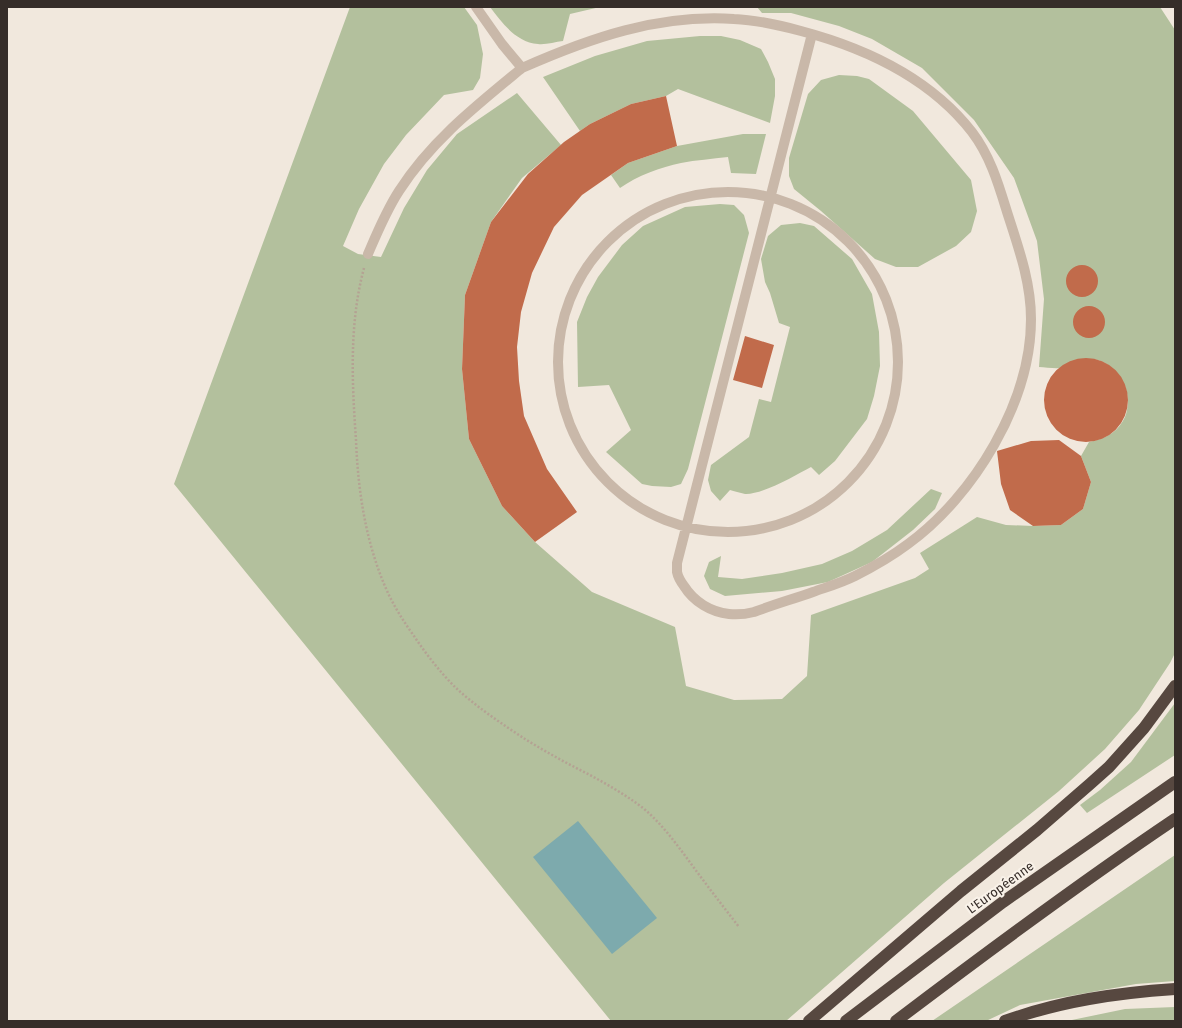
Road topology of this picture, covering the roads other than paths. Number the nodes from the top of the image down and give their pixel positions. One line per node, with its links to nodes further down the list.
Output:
1 (476, 7): 3 (lane)
2 (812, 34): 3 (lane); 4 (lane); 6 (lane)
3 (522, 68): 5 (lane)
4 (770, 197): 6 (lane); 6 (lane); 6 (lane)
5 (368, 254)
6 (686, 527)
7 (1175, 686): 11 (highway)
8 (1175, 782): 12 (highway, L'Européenne)
9 (1175, 818): 13 (highway)
10 (1175, 989): 14 (highway)
11 (809, 1021)
12 (846, 1021)
13 (896, 1021)
14 (1005, 1021)

